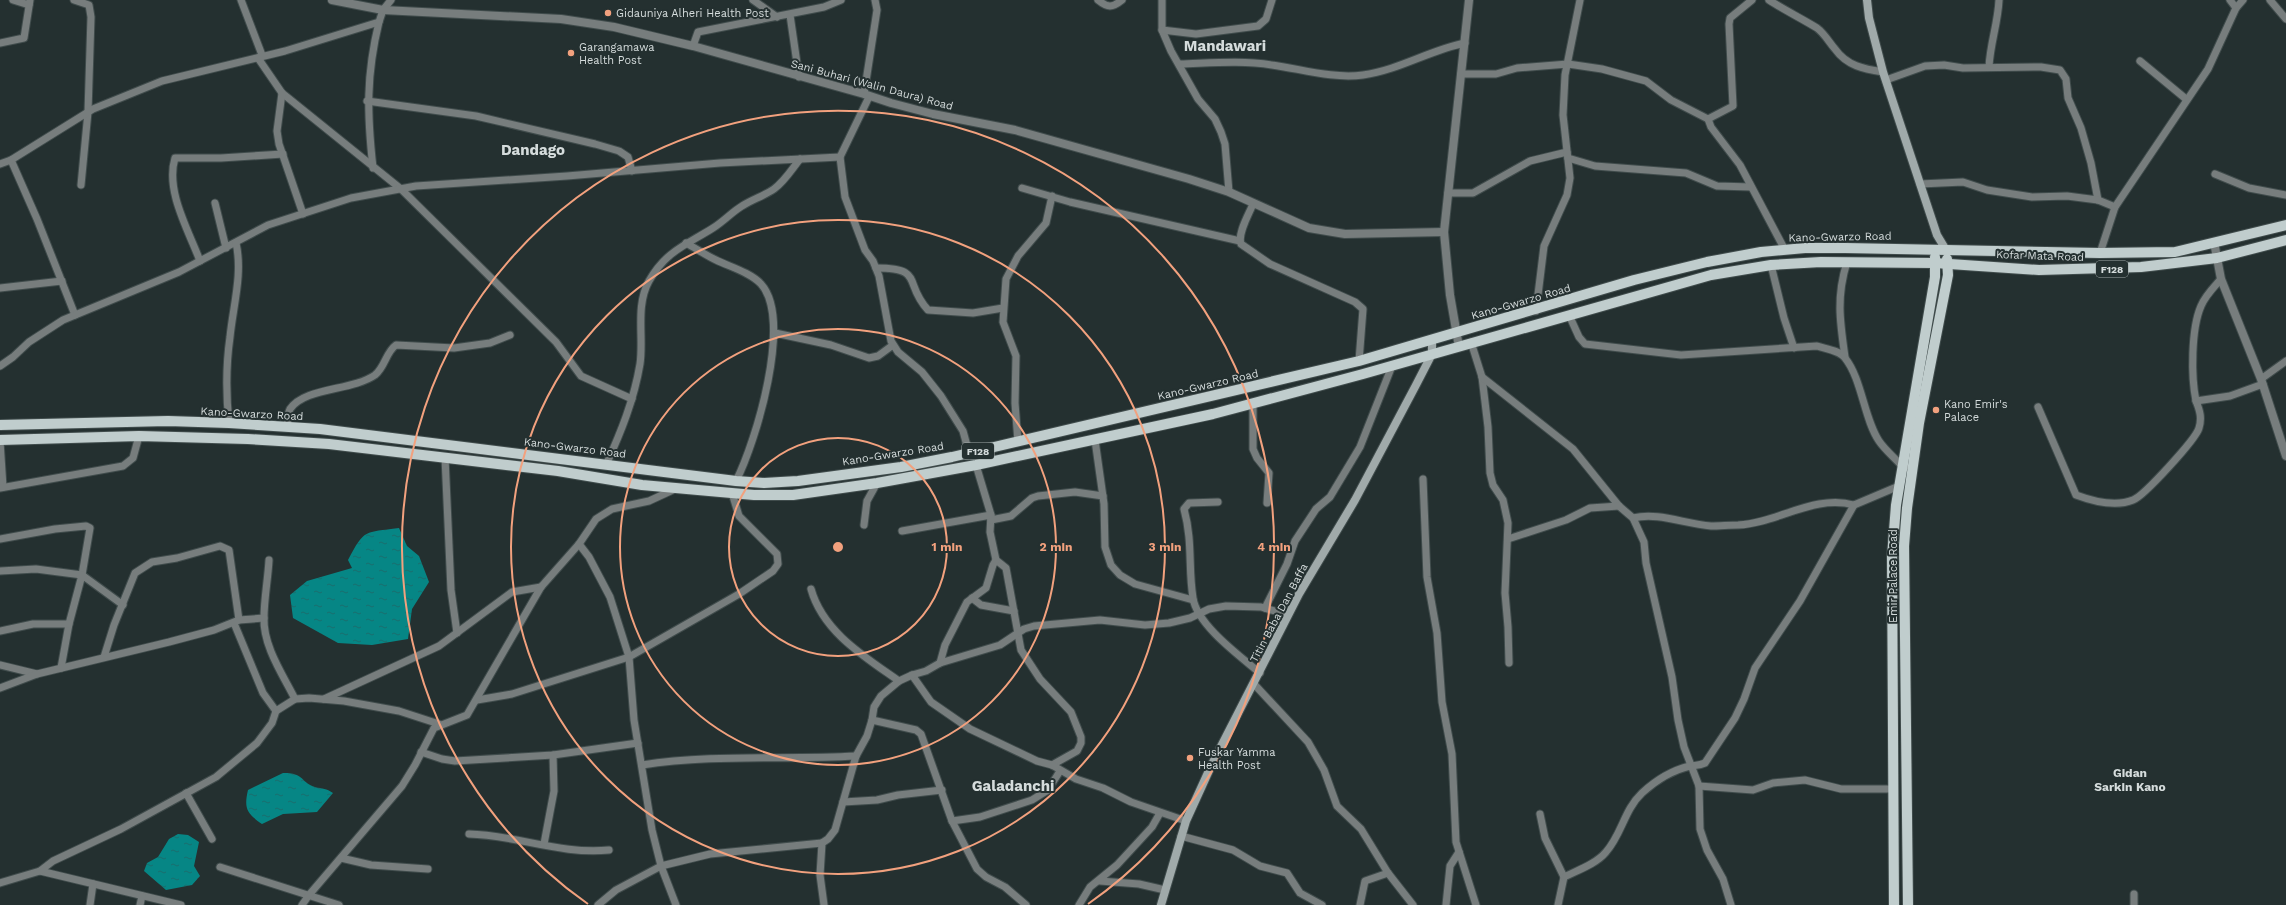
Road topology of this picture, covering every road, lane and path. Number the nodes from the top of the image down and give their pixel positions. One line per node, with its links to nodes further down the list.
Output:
1 (13, 0): 22 (street)
2 (74, 0): 46 (street)
3 (241, 0): 33 (street)
4 (332, 0): 24 (street, Sani Buhari (Walin Daura) Road)
5 (392, 0): 24 (street)
6 (754, 0): 26 (street)
7 (841, 0): 25 (street)
8 (875, 0): 43 (street)
9 (1098, 0): 10 (street)
10 (1122, 0)
11 (1162, 0): 29 (street)
12 (1272, 0): 29 (street)
13 (1469, 0): 31 (street)
14 (1580, 0): 36 (street)
15 (1752, 0): 47 (street)
16 (1769, 0): 38 (street)
17 (1867, 0): 38 (main road)
18 (1999, 0): 37 (street)
19 (2230, 0): 23 (street)
20 (2243, 0): 23 (street)
21 (2270, 0): 27 (street)
22 (30, 2): 30 (street)
23 (2236, 8): 44 (street)
24 (383, 10): 28 (street); 32 (street, Sani Buhari (Walin Daura) Road)
25 (790, 15): 26 (street); 40 (street)
26 (777, 17): 32 (street)
27 (2286, 19)
28 (379, 22): 33 (street); 45 (street)
29 (1162, 30): 35 (street)
30 (0, 42)
31 (1464, 42): 35 (street); 39 (street)
32 (694, 46): 40 (street, Sani Buhari (Walin Daura) Road)
33 (260, 57): 42 (street); 46 (street)
34 (2140, 61): 44 (street)
35 (1180, 64): 62 (street)
36 (1568, 64): 39 (street); 47 (street); 49 (street)
37 (1989, 67): 41 (street); 66 (street)
38 (1883, 72): 41 (main road)
39 (1461, 74): 63 (street)
40 (799, 76): 43 (street, Sani Buhari (Walin Daura) Road)
41 (1886, 80): 57 (main road)
42 (282, 93): 48 (street); 54 (street)
43 (866, 95): 50 (street); 62 (street, Sani Buhari (Walin Daura) Road)
44 (2186, 99): 69 (street)
45 (368, 101): 54 (street); 55 (street)
46 (88, 112): 52 (street); 58 (street)
47 (1708, 119): 59 (street)
48 (283, 154): 70 (street); 83 (street)
49 (1568, 155): 59 (street); 63 (street); 93 (street)
50 (840, 157): 51 (street); 88 (street)
51 (800, 159): 55 (street); 77 (street)
52 (11, 160): 53 (street); 90 (street)
53 (0, 164)
54 (373, 168): 61 (street)
55 (632, 171): 61 (street)
56 (2215, 174): 64 (street)
57 (1920, 184): 66 (street); 80 (main road)
58 (81, 185)
59 (1751, 187): 79 (street)
60 (1022, 188): 65 (street)
61 (401, 189): 70 (street); 112 (street)
62 (1229, 192): 68 (street, Sani Buhari (Walin Daura) Road)
63 (1448, 193): 72 (street)
64 (2286, 195)
65 (1052, 196): 73 (street); 92 (street)
66 (2098, 200): 69 (street)
67 (214, 203): 78 (street)
68 (1253, 204): 72 (street, Sani Buhari (Walin Daura) Road); 73 (street)
69 (2115, 207): 81 (street)
70 (303, 214): 76 (street)
71 (2286, 224): 75 (main road, Kofar Mata Road / F128)
72 (1444, 232): 97 (street)
73 (1240, 240): 106 (street)
74 (2286, 240): 82 (main road, Kofar Mata Road / F128)
75 (2214, 242): 81 (main road, Kofar Mata Road / F128); 82 (street)
76 (236, 243): 78 (street); 118 (street)
77 (686, 243): 96 (street); 112 (street)
78 (226, 248): 83 (street)
79 (1785, 250): 80 (main road, Kano-Gwarzo Road / F128); 93 (main road, Kano-Gwarzo Road / F128)
80 (1941, 251): 81 (main road, Kofar Mata Road / F128); 85 (main road, Emir Palace Road); 86 (main road, Emir Palace Road)
81 (2100, 253)
82 (2217, 258): 86 (main road, Kofar Mata Road / F128); 89 (street)
83 (200, 261): 94 (street)
84 (1847, 262): 85 (main road, F128); 87 (main road, F128); 105 (street)
85 (1935, 263): 86 (main road, Kofar Mata Road / F128); 131 (main road, Emir Palace Road)
86 (1948, 264): 131 (main road, Emir Palace Road)
87 (1771, 265): 95 (main road, F128); 103 (street)
88 (876, 268): 92 (street); 101 (street)
89 (2221, 279): 111 (street); 113 (street)
90 (62, 281): 91 (street); 94 (street)
91 (0, 288)
92 (1003, 308): 125 (street)
93 (1536, 311): 97 (main road, Kano-Gwarzo Road / F128)
94 (75, 315): 108 (street)
95 (1569, 316): 100 (main road, F128); 103 (street)
96 (775, 333): 101 (street); 134 (street)
97 (1456, 333): 99 (main road, Kano-Gwarzo Road / F128); 102 (street)
98 (510, 335): 120 (street)
99 (1432, 340): 104 (main road, Titin Baba Dan Baffa); 106 (main road, Kano-Gwarzo Road / F128)
100 (1471, 342): 102 (main road, F128); 110 (street)
101 (893, 345): 126 (street)
102 (1459, 347): 104 (main road, F128)
103 (1794, 348): 105 (street)
104 (1432, 354): 109 (main road, F128); 165 (main road, Titin Baba Dan Baffa)
105 (1845, 357): 131 (street)
106 (1359, 361): 115 (main road, Kano-Gwarzo Road / F128)
107 (2286, 361): 111 (street)
108 (0, 366)
109 (1392, 366): 114 (main road, F128); 162 (street)
110 (1482, 377): 145 (street); 151 (street)
111 (2262, 381): 113 (street); 121 (street)
112 (632, 399): 129 (street)
113 (2196, 401): 116 (street)
114 (1253, 404): 117 (main road, F128); 143 (street)
115 (1176, 405): 117 (main road); 125 (main road, Kano-Gwarzo Road / F128)
116 (2038, 407)
117 (1181, 421): 123 (main road, F128)
118 (229, 423): 119 (main road, Kano-Gwarzo Road / F128); 120 (main road, Kano-Gwarzo Road / F128)
119 (0, 425)
120 (288, 427): 129 (main road, Kano-Gwarzo Road / F128)
121 (2282, 432): 127 (street)
122 (139, 436): 124 (main road, F128); 128 (main road, F128); 139 (street)
123 (1095, 440): 130 (main road, F128); 141 (street)
124 (0, 441): 139 (street)
125 (1018, 442): 126 (main road, Kano-Gwarzo Road / F128)
126 (969, 453): 134 (main road, Kano-Gwarzo Road / F128)
127 (2286, 456)
128 (445, 457): 136 (main road, F128); 170 (street)
129 (606, 465): 132 (main road, Kano-Gwarzo Road / F128)
130 (976, 465): 135 (main road, F128); 146 (street)
131 (1907, 468): 137 (main road, Emir Palace Road); 247 (main road, Emir Palace Road)
132 (656, 471): 134 (main road, Kano-Gwarzo Road / F128); 136 (main road)
133 (1423, 479): 213 (street)
134 (736, 481)
135 (877, 484): 140 (main road, F128); 148 (street)
136 (655, 485): 138 (main road, F128)
137 (1899, 486): 144 (street); 199 (main road, Emir Palace Road)
138 (678, 487): 140 (main road, F128); 152 (street)
139 (2, 488)
140 (732, 493): 173 (street)
141 (1103, 496): 146 (street); 160 (street)
142 (1218, 502): 160 (street)
143 (1267, 503)
144 (1854, 505): 147 (street); 196 (street)
145 (1619, 506): 147 (street); 151 (street)
146 (991, 517): 149 (street); 154 (street)
147 (1632, 518): 196 (street)
148 (864, 525)
149 (902, 531)
150 (0, 539): 156 (street)
151 (1508, 539): 175 (street)
152 (579, 544): 157 (street); 173 (street)
153 (269, 560): 166 (street)
154 (996, 560): 159 (street); 163 (street)
155 (0, 571): 156 (street)
156 (82, 575): 161 (street); 168 (street)
157 (541, 587): 170 (street); 186 (street)
158 (811, 589): 181 (street)
159 (972, 598): 163 (street); 174 (street)
160 (1193, 600): 164 (street)
161 (123, 605): 167 (street); 172 (street)
162 (1265, 608): 164 (street); 165 (street)
163 (1014, 611): 171 (street)
164 (1200, 613): 171 (street); 178 (street)
165 (1288, 615): 178 (main road, Titin Baba Dan Baffa)
166 (264, 618): 167 (street); 184 (street)
167 (236, 622): 172 (street); 187 (street)
168 (69, 624): 169 (street); 177 (street)
169 (0, 631)
170 (457, 633): 185 (street)
171 (1017, 634): 174 (street); 195 (street)
172 (104, 657): 177 (street)
173 (629, 657): 186 (street); 190 (street)
174 (940, 663): 180 (street)
175 (1509, 663)
176 (0, 665): 179 (street)
177 (61, 668): 179 (street)
178 (1260, 673): 182 (main road, Titin Baba Dan Baffa)
179 (37, 674): 183 (street)
180 (912, 675): 181 (street); 195 (street)
181 (899, 681): 188 (street)
182 (1254, 684): 206 (main road, Titin Baba Dan Baffa); 219 (street)
183 (0, 688)
184 (295, 699): 185 (street); 187 (street)
185 (324, 699): 189 (street)
186 (477, 700): 189 (street)
187 (276, 712): 201 (street)
188 (872, 720): 193 (street); 200 (street)
189 (438, 724): 191 (street)
190 (638, 743): 192 (street); 194 (street)
191 (421, 752): 192 (street); 214 (street)
192 (553, 755): 211 (street)
193 (856, 756): 194 (street); 202 (street)
194 (642, 764): 215 (street)
195 (1052, 766): 197 (street)
196 (1691, 766): 198 (street); 220 (street)
197 (1060, 770): 203 (street); 205 (street)
198 (1699, 786): 199 (street); 245 (street)
199 (1894, 789): 246 (main road, Emir Palace Road)
200 (942, 790): 202 (street); 205 (street)
201 (186, 793): 209 (street); 218 (street)
202 (843, 802): 210 (street)
203 (1160, 812): 206 (street); 221 (street)
204 (1540, 814): 220 (street)
205 (952, 821): 236 (street)
206 (1186, 821): 208 (main road, Titin Baba Dan Baffa)
207 (469, 834): 211 (street)
208 (1181, 836): 224 (main road, Titin Baba Dan Baffa); 239 (street)
209 (212, 839)
210 (822, 843): 215 (street); 235 (street)
211 (544, 844): 212 (street)
212 (609, 850)
213 (1459, 852): 242 (street); 243 (street)
214 (341, 858): 217 (street); 226 (street)
215 (661, 866): 233 (street); 234 (street)
216 (220, 867): 226 (street)
217 (428, 869)
218 (40, 871): 222 (street); 223 (street)
219 (1388, 873): 240 (street); 241 (street)
220 (1564, 877): 244 (street)
221 (1100, 881): 224 (street); 237 (street)
222 (0, 883)
223 (93, 884): 227 (street); 228 (street)
224 (1165, 890): 238 (main road, Titin Baba Dan Baffa)
225 (2134, 894): 248 (street)
226 (309, 895): 231 (street); 232 (street)
227 (142, 896): 229 (street); 230 (street)
228 (90, 905)
229 (140, 905)
230 (181, 905)
231 (302, 905)
232 (339, 905)
233 (598, 905)
234 (676, 905)
235 (824, 905)
236 (1026, 905)
237 (1079, 905)
238 (1161, 905)
239 (1322, 905)
240 (1360, 905)
241 (1413, 905)
242 (1446, 905)
243 (1476, 905)
244 (1558, 905)
245 (1731, 905)
246 (1894, 905)
247 (1908, 905)
248 (2134, 905)

